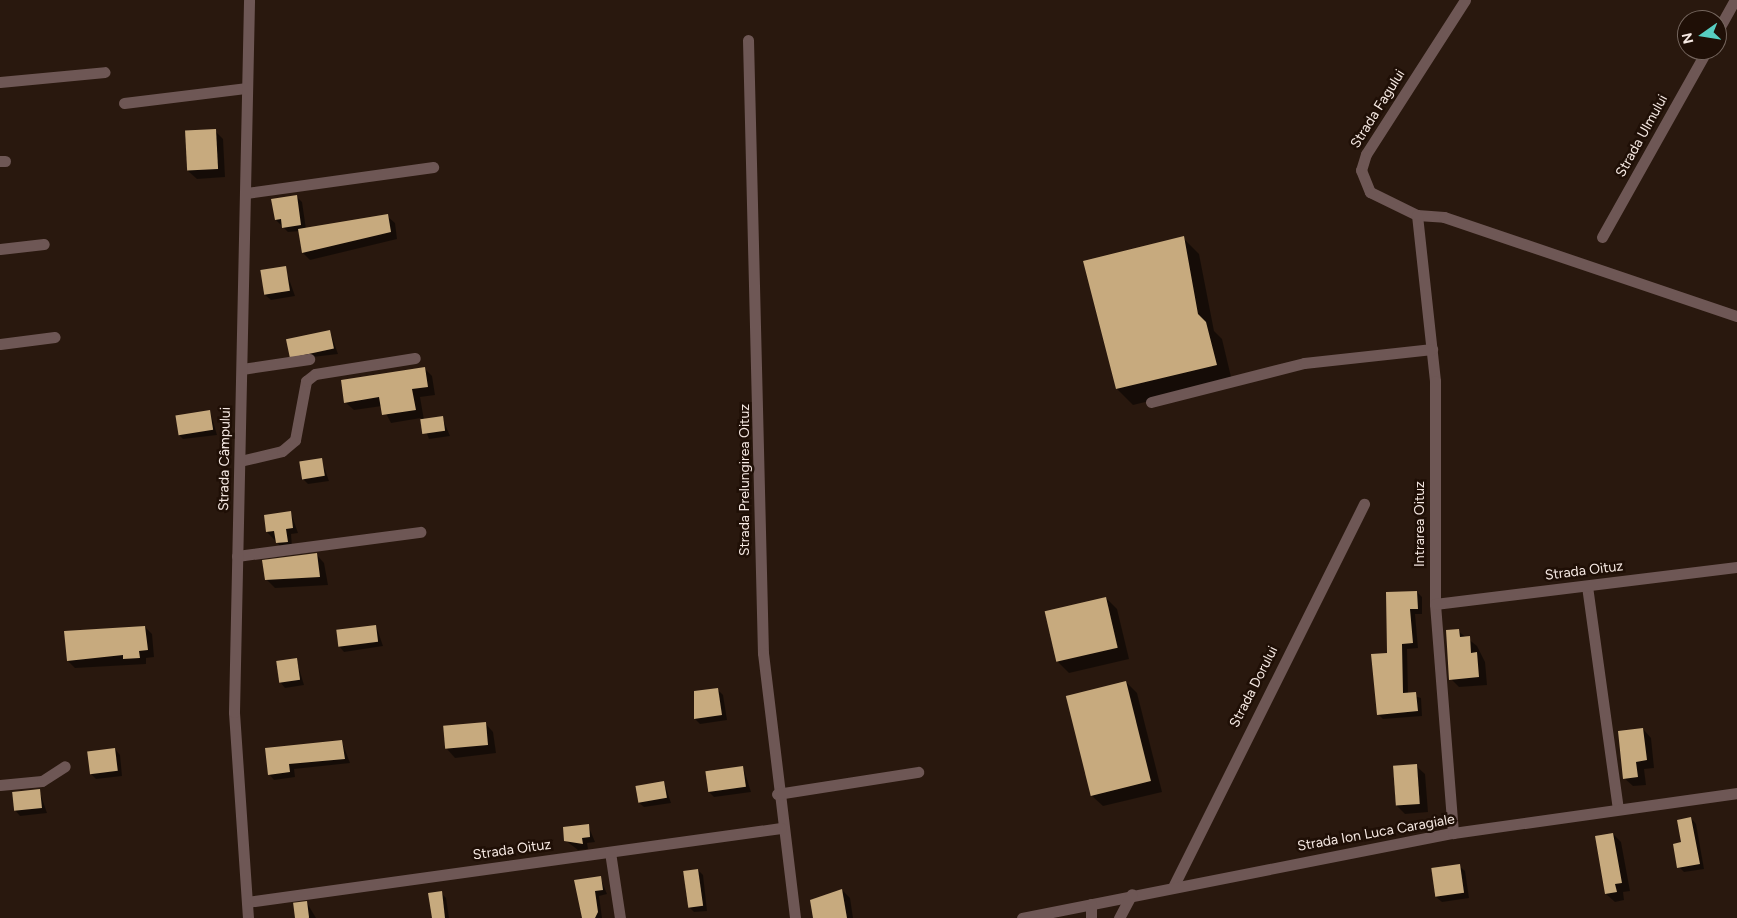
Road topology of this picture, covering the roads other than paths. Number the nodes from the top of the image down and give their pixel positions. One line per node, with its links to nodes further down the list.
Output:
1 (249, 0): 9 (street, Strada Câmpului)
2 (1465, 0): 13 (street, Strada Fagului)
3 (1735, 0): 4 (street)
4 (1727, 14)
5 (748, 40): 36 (street, Strada Prelungirea Oituz)
6 (1701, 60): 14 (street, Strada Ulmului)
7 (105, 72): 8 (street)
8 (0, 82)
9 (247, 88): 10 (street); 12 (street, Strada Câmpului)
10 (124, 103)
11 (433, 167): 12 (street)
12 (246, 193): 23 (street, Strada Câmpului)
13 (1417, 215): 17 (street); 20 (street, Intrarea Oituz)
14 (1602, 237)
15 (44, 244): 16 (street)
16 (0, 249)
17 (1737, 316)
18 (55, 337): 19 (street)
19 (0, 344)
20 (1432, 349): 24 (street); 31 (street, Intrarea Oituz)
21 (415, 358): 25 (street)
22 (309, 359): 23 (street)
23 (242, 369): 25 (street, Strada Câmpului)
24 (1151, 402)
25 (240, 461): 28 (street, Strada Câmpului)
26 (1364, 504): 41 (street, Strada Dorului)
27 (420, 532): 28 (street)
28 (237, 556): 43 (street, Strada Câmpului)
29 (1737, 567): 30 (street, Strada Oituz)
30 (1587, 586): 31 (street, Strada Oituz); 37 (street)
31 (1435, 604): 39 (street, Intrarea Oituz)
32 (65, 766): 34 (street)
33 (918, 772): 36 (street)
34 (0, 785)
35 (1737, 792): 37 (street, Strada Ion Luca Caragiale)
36 (777, 794): 38 (street, Strada Prelungirea Oituz)
37 (1618, 809): 39 (street, Strada Ion Luca Caragiale)
38 (781, 828): 40 (street, Strada Oituz); 47 (street, Strada Prelungirea Oituz)
39 (1453, 833): 41 (street, Strada Ion Luca Caragiale)
40 (610, 852): 43 (street, Strada Oituz); 46 (street)
41 (1174, 885): 42 (street, Strada Ion Luca Caragiale)
42 (1132, 894): 44 (street, Strada Ion Luca Caragiale); 50 (street)
43 (247, 902): 45 (street, Strada Câmpului)
44 (1091, 904): 48 (street, Strada Ion Luca Caragiale); 49 (street)
45 (248, 918)
46 (620, 918)
47 (795, 918)
48 (1022, 918)
49 (1091, 918)
50 (1120, 918)

